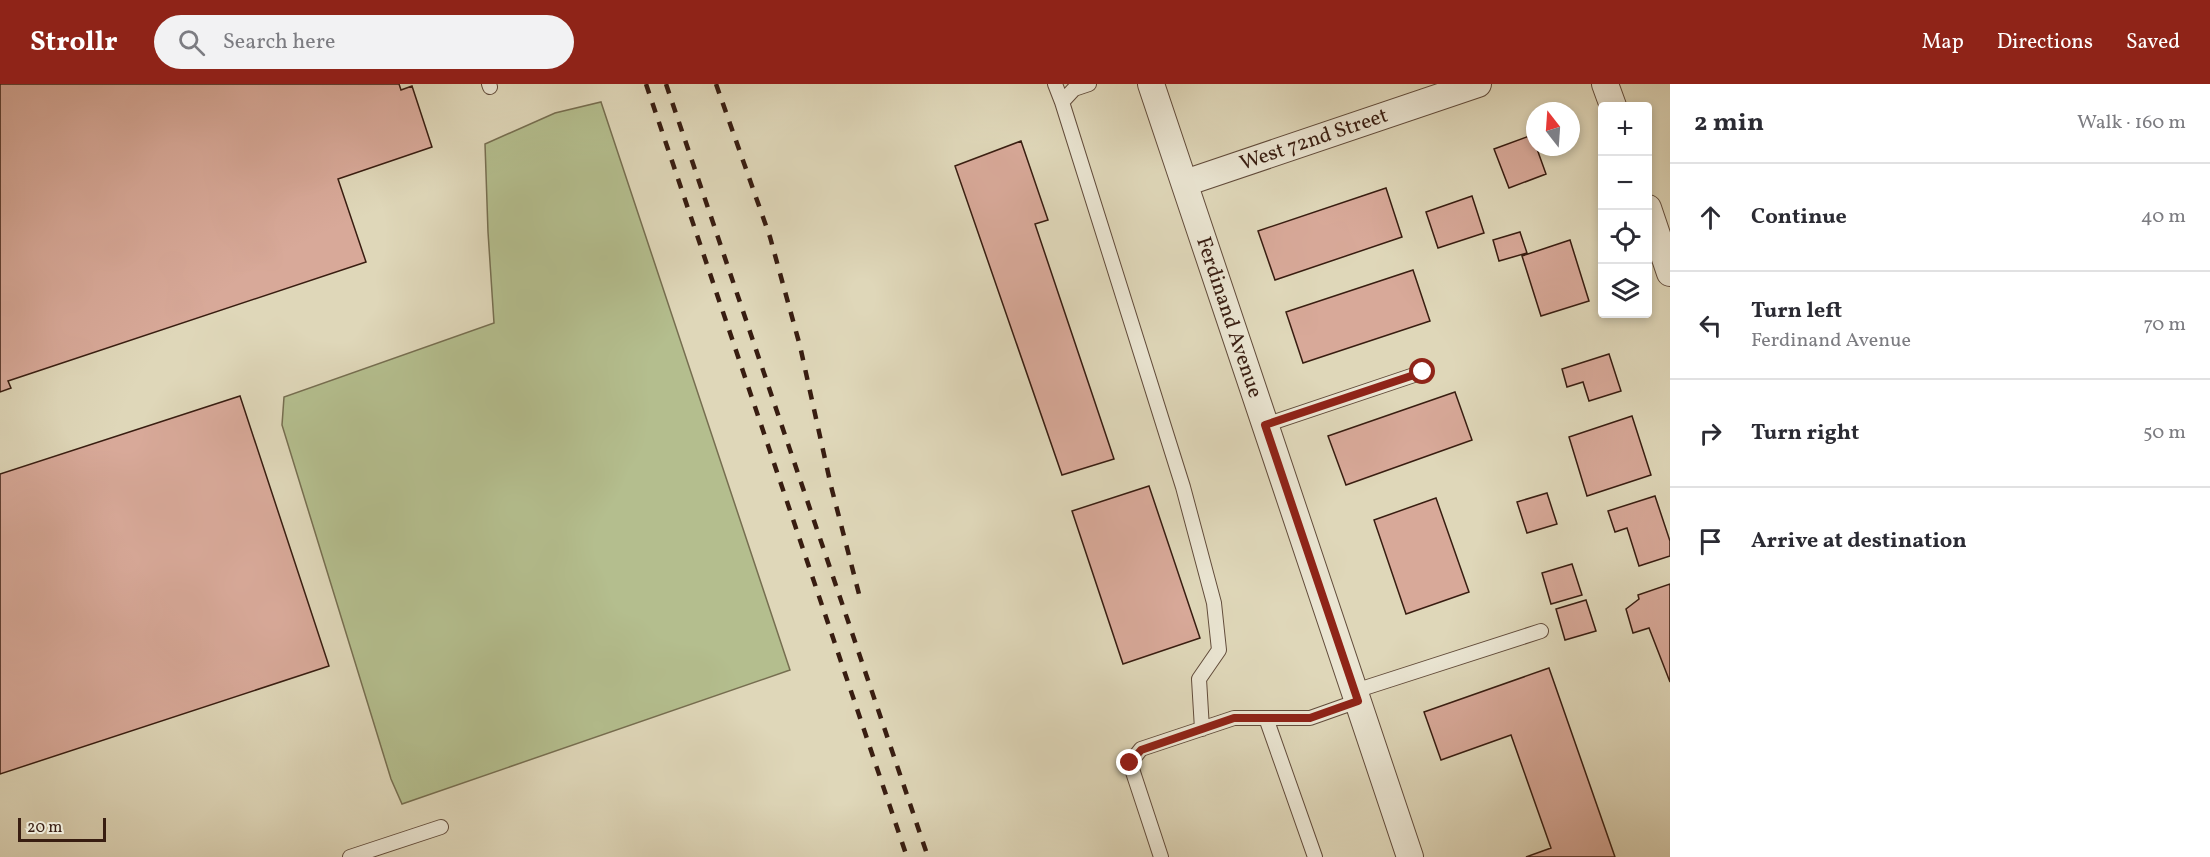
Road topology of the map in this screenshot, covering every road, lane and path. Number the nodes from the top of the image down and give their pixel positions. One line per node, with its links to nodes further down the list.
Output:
1 (1055, 84): 6 (lane)
2 (1089, 84): 6 (lane)
3 (1151, 84): 8 (street, Ferdinand Avenue)
4 (1478, 84): 8 (street, West 72nd Street)
5 (1605, 84): 7 (street)
6 (1062, 102): 16 (lane)
7 (1612, 102)
8 (1185, 183): 12 (street, Ferdinand Avenue)
9 (1648, 210): 10 (street)
10 (1670, 273)
11 (1423, 372): 12 (lane)
12 (1265, 425): 14 (street, Ferdinand Avenue)
13 (1541, 631): 14 (lane)
14 (1357, 696): 15 (lane); 21 (street, Ferdinand Avenue)
15 (1266, 718): 16 (lane); 20 (lane)
16 (1202, 729): 19 (lane)
17 (441, 827): 18 (lane)
18 (351, 857)
19 (1161, 857)
20 (1315, 857)
21 (1410, 857)

